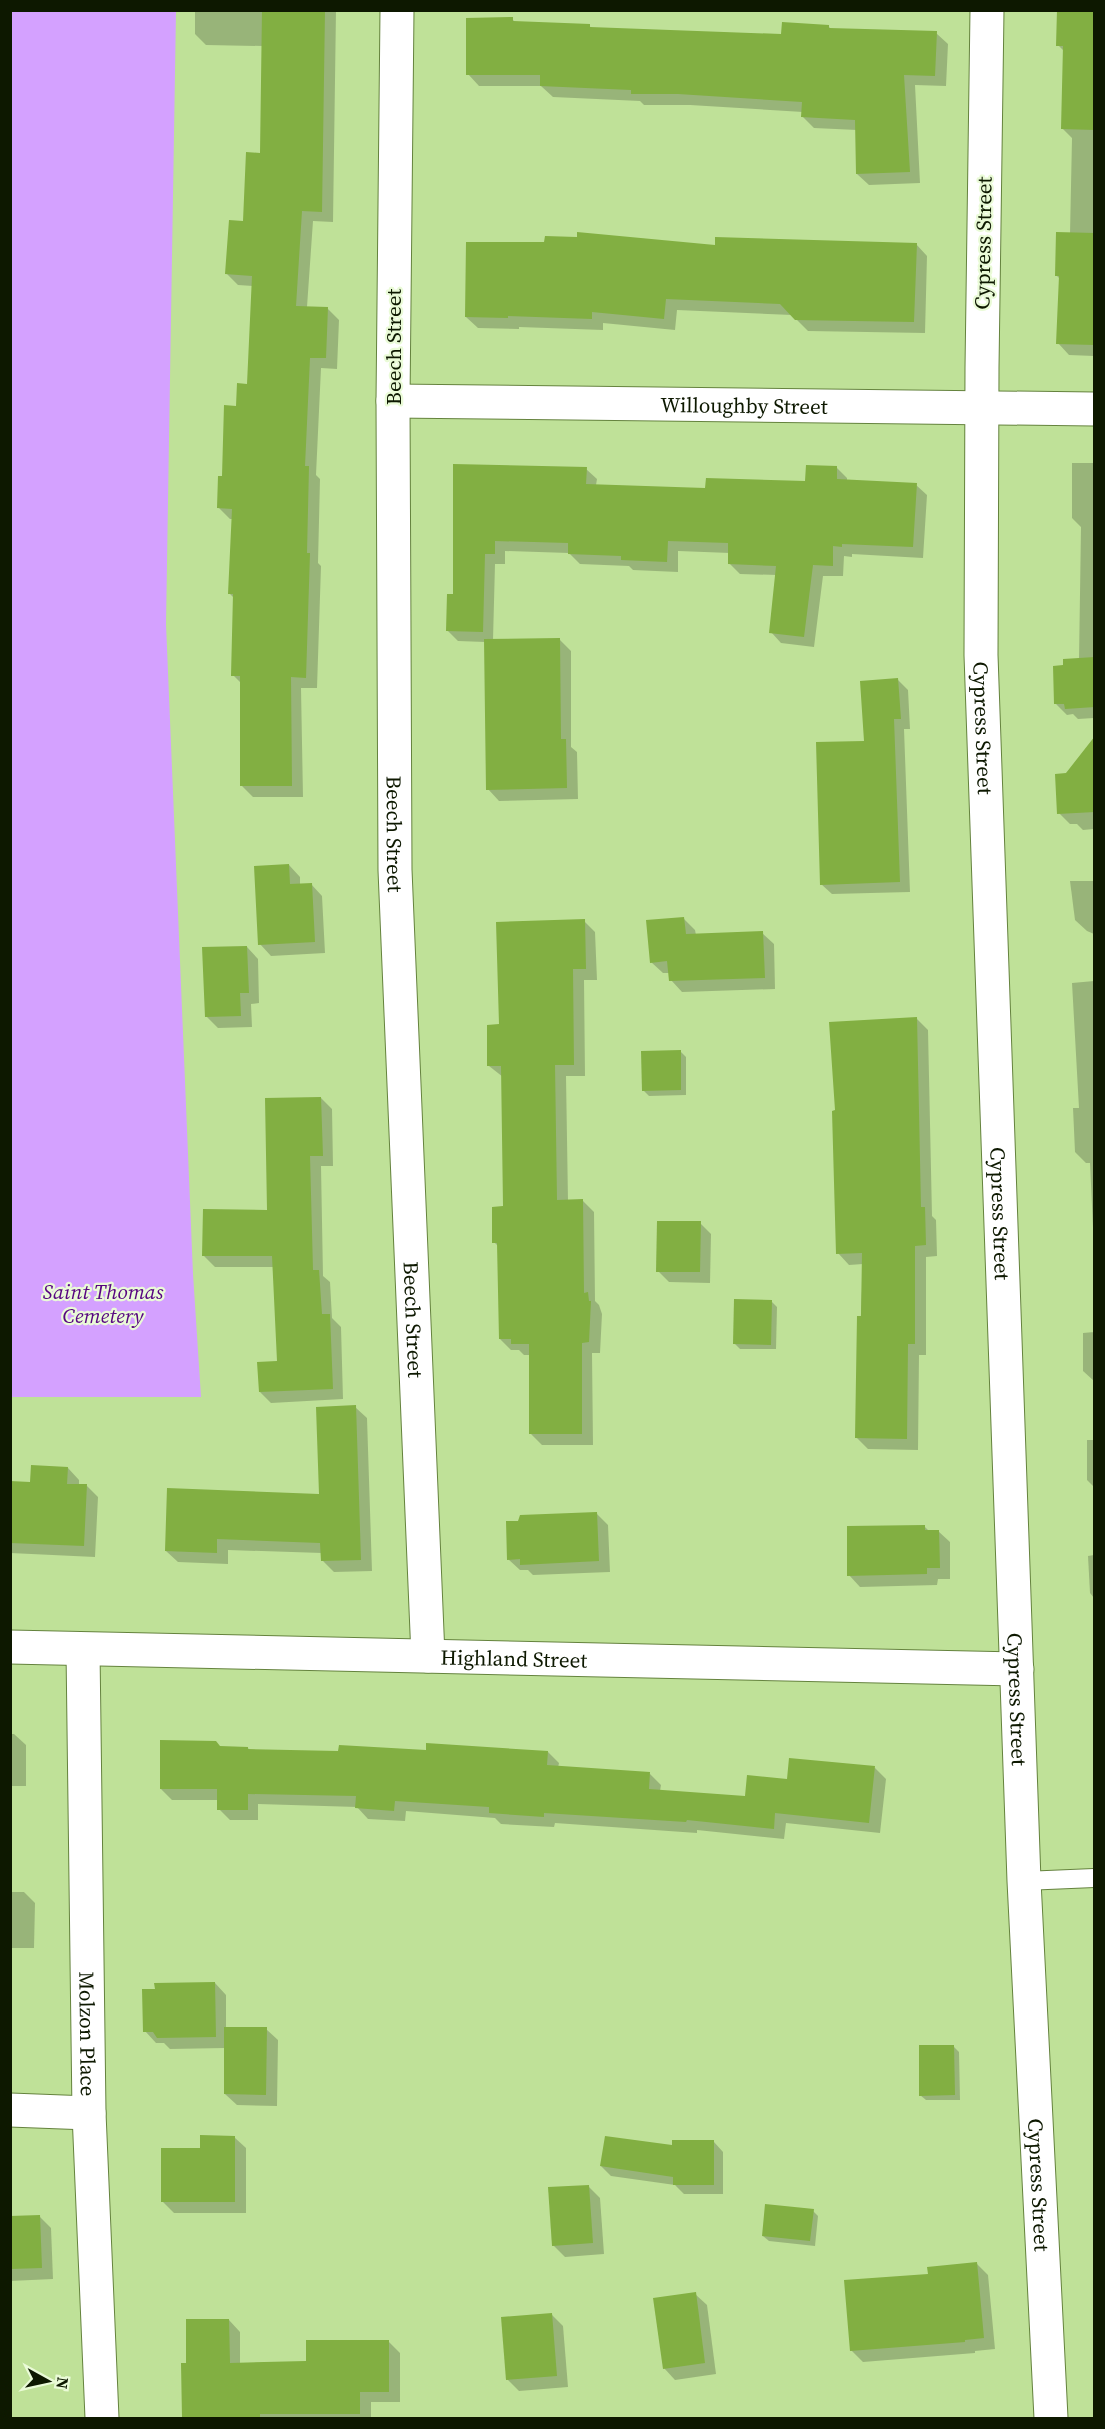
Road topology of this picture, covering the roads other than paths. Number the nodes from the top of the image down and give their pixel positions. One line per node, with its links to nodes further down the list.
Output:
1 (397, 10): 3 (street, Beech Street)
2 (987, 10): 4 (street, Cypress Street)
3 (393, 401): 4 (street, Willoughby Street); 8 (street, Beech Street)
4 (982, 408): 5 (street, Willoughby Street); 9 (street, Cypress Street)
5 (1095, 409)
6 (10, 1647): 7 (street, Highland Street)
7 (83, 1650): 8 (street, Highland Street); 13 (street, Molzon Place)
8 (428, 1656): 9 (street, Highland Street)
9 (1017, 1670): 11 (street, Cypress Street)
10 (1095, 1878): 11 (lane)
11 (1024, 1881): 15 (street, Cypress Street)
12 (10, 2110): 13 (street)
13 (88, 2113): 14 (street, Molzon Place)
14 (102, 2418)
15 (1051, 2418)

